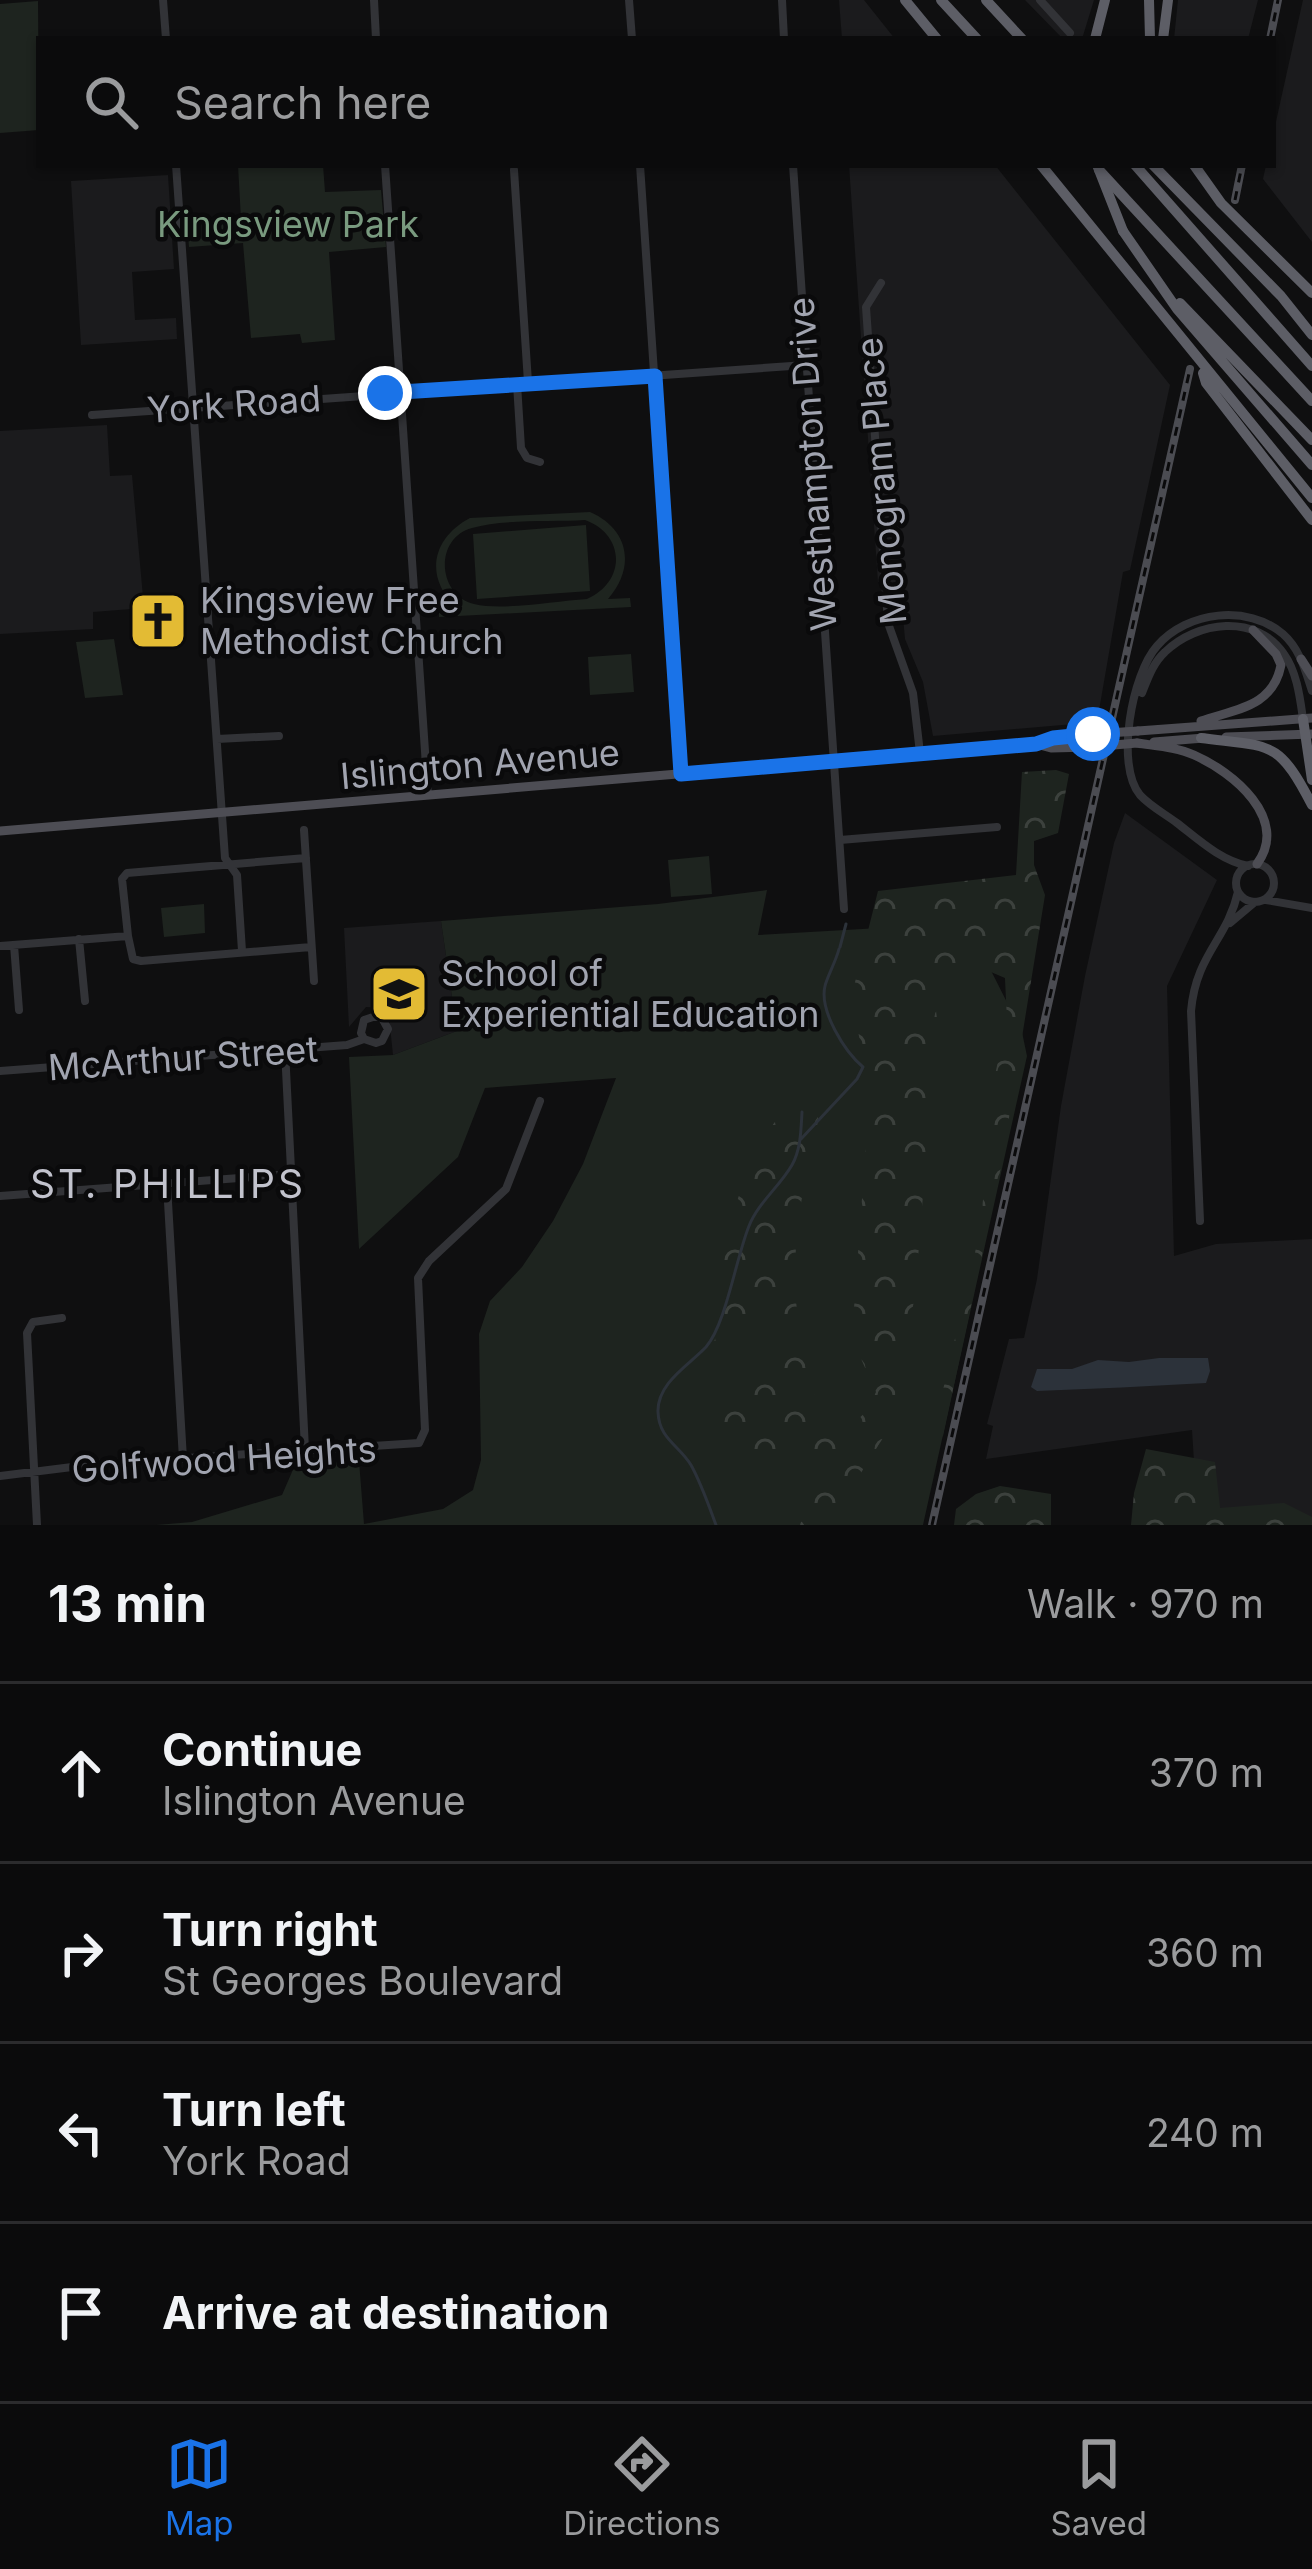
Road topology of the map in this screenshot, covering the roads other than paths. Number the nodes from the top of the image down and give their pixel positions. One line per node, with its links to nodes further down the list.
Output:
1 (163, 0): 13 (street)
2 (374, 0): 14 (street)
3 (629, 0): 15 (street)
4 (782, 0): 16 (street)
5 (905, 0): 17 (highway)
6 (941, 0): 18 (highway)
7 (986, 0): 19 (highway)
8 (1040, 0): 12 (street)
9 (1105, 0): 20 (highway)
10 (1149, 0): 21 (highway)
11 (1168, 0): 22 (highway)
12 (1070, 33)
13 (166, 36)
14 (376, 36)
15 (632, 36)
16 (784, 36)
17 (935, 36)
18 (974, 36)
19 (1019, 36)
20 (1096, 36)
21 (1150, 36)
22 (1163, 36)
23 (176, 168): 47 (street)
24 (385, 168): 45 (street)
25 (640, 168): 43 (street)
26 (793, 168): 41 (street, Westhampton Drive)
27 (1042, 168): 40 (highway)
28 (1097, 168): 37 (highway, bridge)
29 (1099, 168): 46 (highway)
30 (1138, 168): 42 (highway)
31 (1156, 168): 36 (highway)
32 (1196, 168): 35 (highway)
33 (514, 170): 44 (street)
34 (881, 283): 68 (street, Monogram Place)
35 (1312, 293)
36 (1281, 296): 38 (highway); 39 (highway)
37 (1172, 298): 49 (highway); 51 (highway)
38 (1312, 320)
39 (1312, 335)
40 (1200, 364): 52 (highway); 53 (highway)
41 (806, 365): 43 (street, York Road); 69 (street, Westhampton Drive)
42 (1312, 366)
43 (655, 376): 44 (street, York Road); 70 (street)
44 (523, 383): 45 (street, York Road); 50 (street)
45 (401, 392): 47 (street, York Road); 72 (street)
46 (1312, 401)
47 (194, 408): 48 (street, York Road); 56 (street)
48 (92, 415)
49 (1312, 440)
50 (540, 462)
51 (1312, 465)
52 (1312, 498)
53 (1312, 520)
54 (1253, 630): 60 (street); 61 (main road); 62 (street)
55 (275, 637): 56 (street)
56 (210, 641): 66 (street)
57 (1301, 659): 58 (main road); 59 (street); 62 (street)
58 (1312, 676)
59 (1312, 691)
60 (1307, 718): 61 (main road, Islington Avenue); 63 (highway)
61 (1191, 725): 62 (main road, Islington Avenue)
62 (1135, 732): 65 (main road, Islington Avenue); 67 (main road, Islington Avenue, bridge); 67 (main road, Islington Avenue, bridge); 79 (street); 81 (main road)
63 (1309, 734): 65 (main road, Islington Avenue); 71 (highway)
64 (279, 736): 66 (street)
65 (1201, 738): 73 (highway)
66 (217, 739): 74 (street)
67 (1036, 744): 68 (main road, Islington Avenue)
68 (920, 753): 69 (main road, Islington Avenue)
69 (832, 764): 70 (main road, Islington Avenue); 78 (street, Westhampton Drive)
70 (681, 774): 72 (main road, Islington Avenue)
71 (1312, 780)
72 (428, 795): 74 (main road, Islington Avenue)
73 (1312, 805)
74 (223, 812): 77 (main road, Islington Avenue); 82 (street)
75 (997, 827): 78 (street)
76 (304, 830): 80 (street)
77 (0, 831)
78 (840, 840): 89 (street, Westhampton Drive)
79 (1215, 852): 81 (street); 83 (street)
80 (306, 858): 82 (street); 95 (street)
81 (1252, 865): 83 (street); 84 (street)
82 (229, 866): 91 (street); 96 (street)
83 (1237, 880): 85 (street)
84 (1274, 883): 86 (street); 87 (street)
85 (1238, 892): 86 (street); 90 (street)
86 (1260, 901): 87 (street); 90 (street)
87 (1296, 902): 88 (street)
88 (1312, 908)
89 (844, 909)
90 (1225, 928): 107 (street)
91 (128, 936): 92 (street); 96 (street)
92 (79, 939): 93 (street); 98 (street)
93 (14, 945): 94 (street); 99 (street)
94 (0, 946)
95 (311, 947): 96 (street); 97 (street)
96 (242, 951)
97 (314, 981)
98 (85, 1001)
99 (20, 1010)
100 (364, 1039): 101 (street, McArthur Street)
101 (285, 1050): 102 (street, McArthur Street); 104 (street)
102 (0, 1071)
103 (540, 1101): 109 (street, Golfwood Heights)
104 (292, 1174): 105 (street); 109 (street)
105 (167, 1184): 106 (street); 110 (street)
106 (0, 1196)
107 (1200, 1222)
108 (62, 1318): 111 (street)
109 (305, 1449): 110 (street, Golfwood Heights)
110 (183, 1459): 111 (street, Golfwood Heights)
111 (34, 1474): 112 (street, Golfwood Heights); 113 (street)
112 (0, 1476)
113 (37, 1525)

